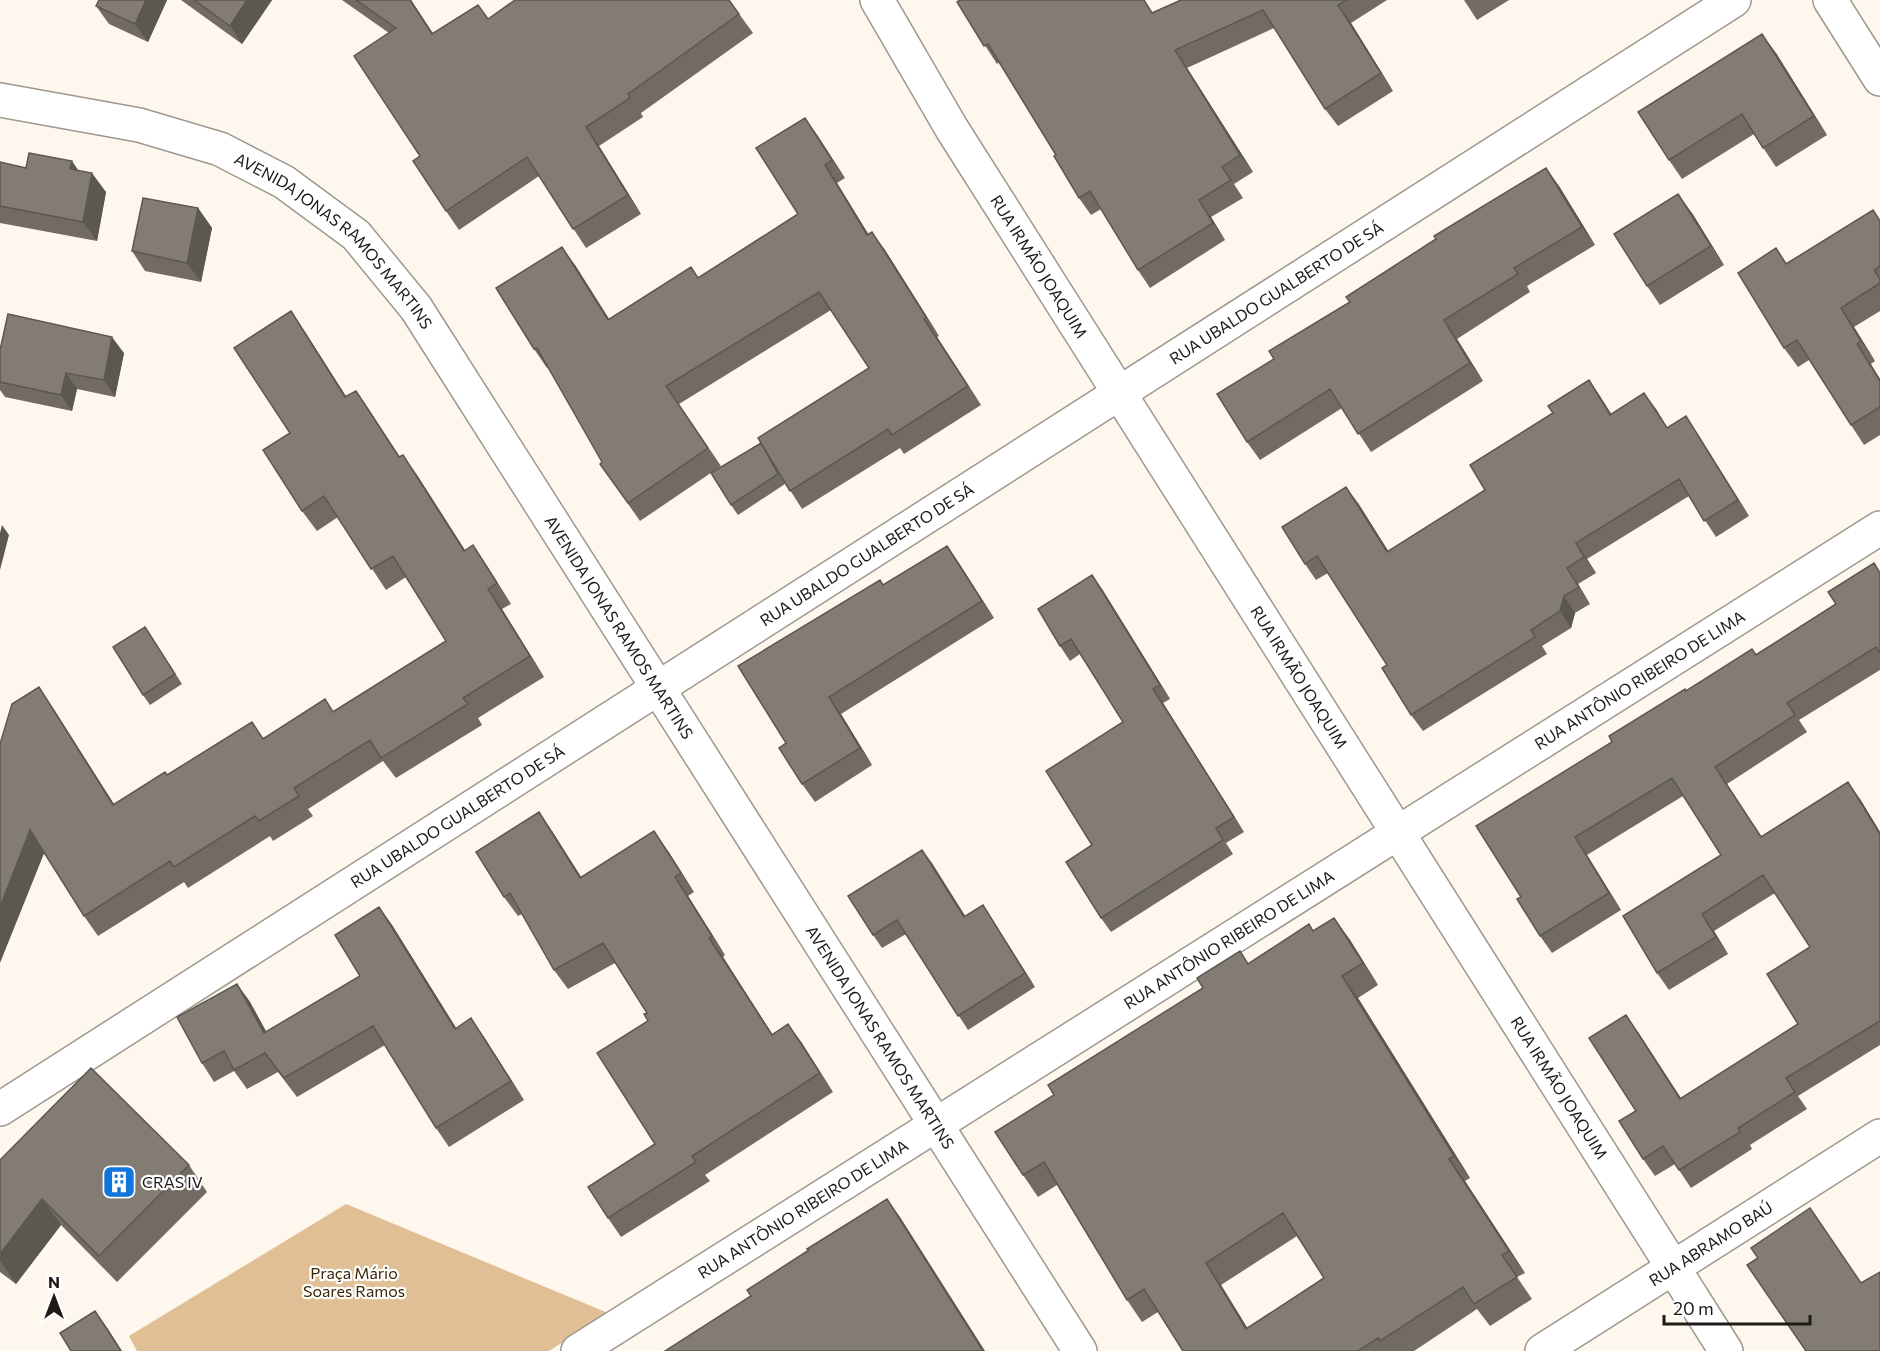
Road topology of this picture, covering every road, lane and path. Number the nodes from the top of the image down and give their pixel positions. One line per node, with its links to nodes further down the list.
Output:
1 (877, 0): 6 (street, RUA IRMÃO JOAQUIM)
2 (1734, 0): 6 (street, RUA UBALDO GUALBERTO DE SÁ)
3 (1830, 0): 4 (street)
4 (1880, 80)
5 (0, 100): 8 (street, AVENIDA JONAS RAMOS MARTINS)
6 (1119, 393): 8 (street, RUA UBALDO GUALBERTO DE SÁ); 9 (street, RUA IRMÃO JOAQUIM)
7 (1880, 528): 9 (street, RUA ANTÔNIO RIBEIRO DE LIMA)
8 (658, 688): 10 (street, RUA UBALDO GUALBERTO DE SÁ); 11 (street, AVENIDA JONAS RAMOS MARTINS)
9 (1398, 833): 11 (street, RUA ANTÔNIO RIBEIRO DE LIMA); 13 (street, RUA IRMÃO JOAQUIM)
10 (0, 1109)
11 (936, 1124): 14 (street, RUA ANTÔNIO RIBEIRO DE LIMA); 15 (street, AVENIDA JONAS RAMOS MARTINS)
12 (1880, 1136): 13 (street, RUA ABRAMO BAÚ)
13 (1673, 1268): 16 (street, RUA ABRAMO BAÚ); 17 (street, RUA IRMÃO JOAQUIM)
14 (578, 1351)
15 (1080, 1351)
16 (1542, 1351)
17 (1726, 1351)

